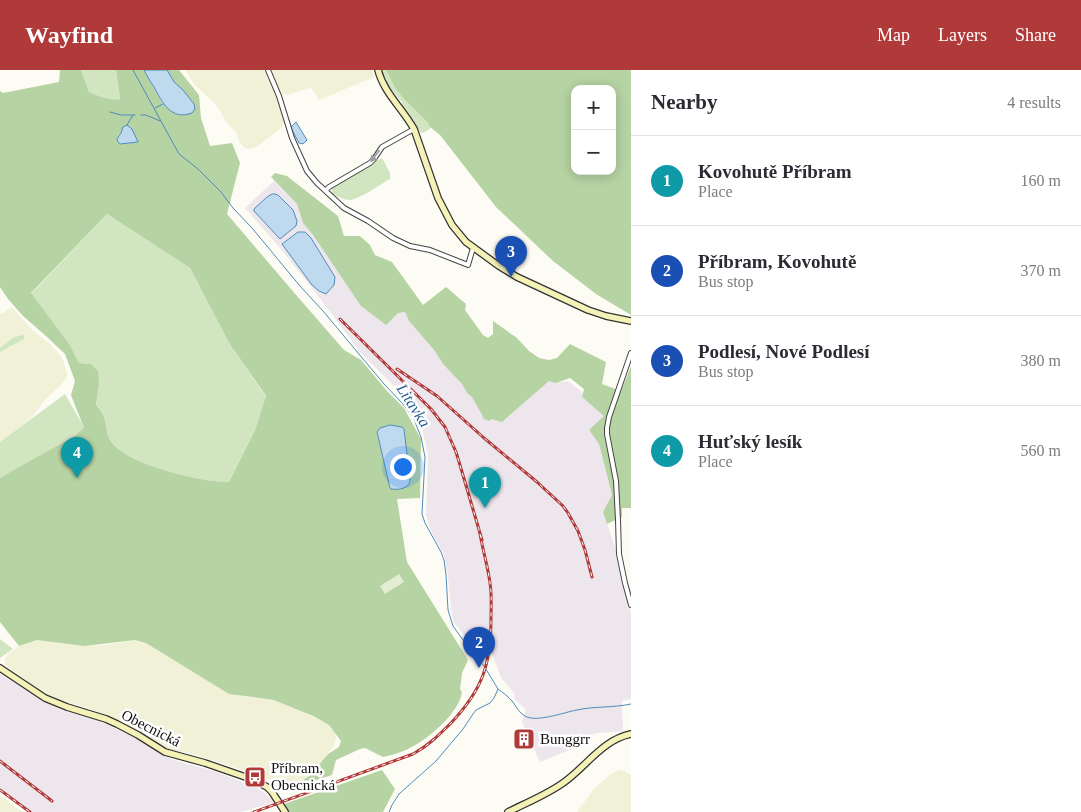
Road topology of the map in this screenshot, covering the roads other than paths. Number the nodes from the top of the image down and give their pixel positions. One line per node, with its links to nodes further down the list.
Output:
1 (268, 70): 4 (street)
2 (378, 70): 3 (street)
3 (414, 129): 4 (street, one-way to 4); 5 (street)
4 (326, 190): 5 (street)
5 (473, 248): 6 (street)
6 (631, 321)
7 (631, 353): 8 (street)
8 (631, 605)
9 (0, 668): 11 (street, Obecnická)
10 (631, 734): 12 (street)
11 (285, 812)
12 (508, 812)

